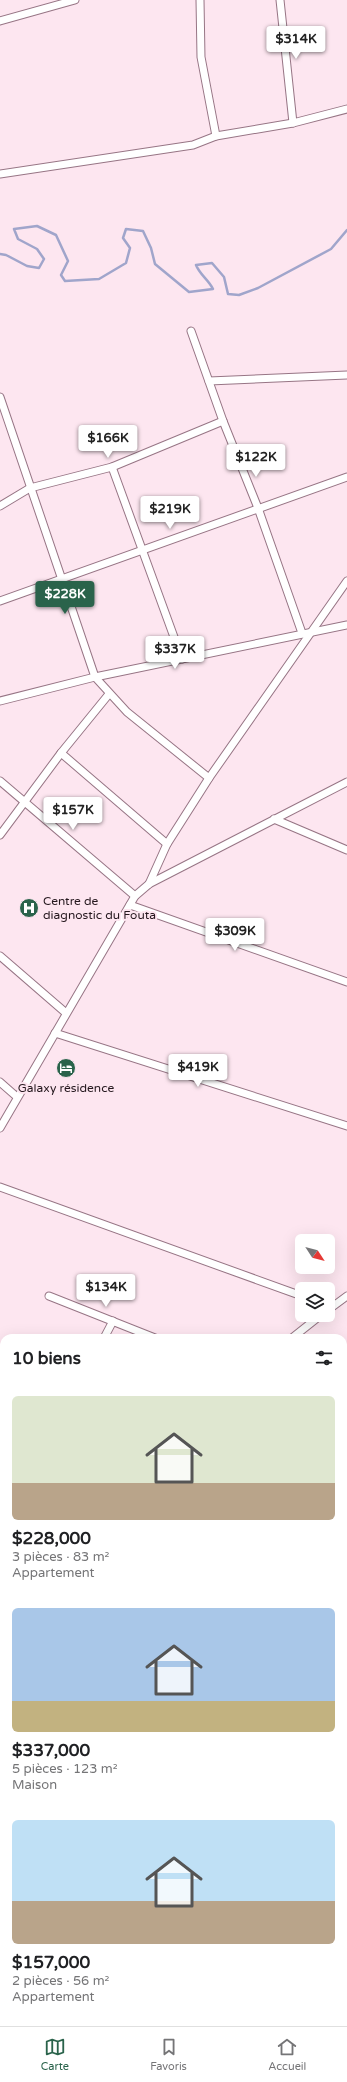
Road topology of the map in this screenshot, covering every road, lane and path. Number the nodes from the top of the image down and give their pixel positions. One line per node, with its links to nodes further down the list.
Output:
1 (74, 0): 4 (street)
2 (200, 0): 7 (street)
3 (280, 0): 6 (street)
4 (0, 20)
5 (347, 109): 6 (street)
6 (293, 123): 7 (street)
7 (216, 136): 8 (street)
8 (0, 174)
9 (191, 330): 11 (street)
10 (347, 375): 11 (street)
11 (209, 381): 13 (street)
12 (0, 397): 16 (street)
13 (223, 421): 14 (street); 18 (street)
14 (112, 468): 16 (street); 19 (street)
15 (347, 477): 18 (street)
16 (30, 488): 17 (street); 20 (street)
17 (0, 506)
18 (258, 508): 19 (street); 24 (street)
19 (142, 550): 20 (street); 25 (street)
20 (63, 579): 22 (street); 26 (street)
21 (347, 581): 24 (street)
22 (0, 601)
23 (347, 625): 24 (street)
24 (306, 633): 25 (street); 30 (street)
25 (182, 659): 26 (street)
26 (95, 677): 27 (street); 28 (street)
27 (109, 694): 29 (street); 30 (street)
28 (0, 701)
29 (61, 753): 33 (street); 36 (street)
30 (209, 778): 36 (street)
31 (0, 780): 33 (street)
32 (347, 782): 34 (street)
33 (24, 802): 35 (street); 39 (street)
34 (274, 819): 37 (street); 38 (street)
35 (0, 835)
36 (167, 844): 38 (street)
37 (347, 850)
38 (149, 884): 39 (street)
39 (135, 896): 40 (street)
40 (130, 905): 42 (street); 43 (street)
41 (0, 956): 43 (street)
42 (347, 982)
43 (66, 1013): 44 (street)
44 (55, 1033): 46 (street); 47 (street)
45 (0, 1082): 46 (street)
46 (17, 1097): 48 (street)
47 (347, 1126)
48 (0, 1128)
49 (0, 1187): 50 (street)
50 (295, 1293)
51 (49, 1296): 54 (street)
52 (347, 1296): 53 (street)
53 (335, 1303)
54 (113, 1321): 56 (street); 57 (street)
55 (312, 1322): 58 (street)
56 (106, 1334)
57 (145, 1334)
58 (297, 1334)

